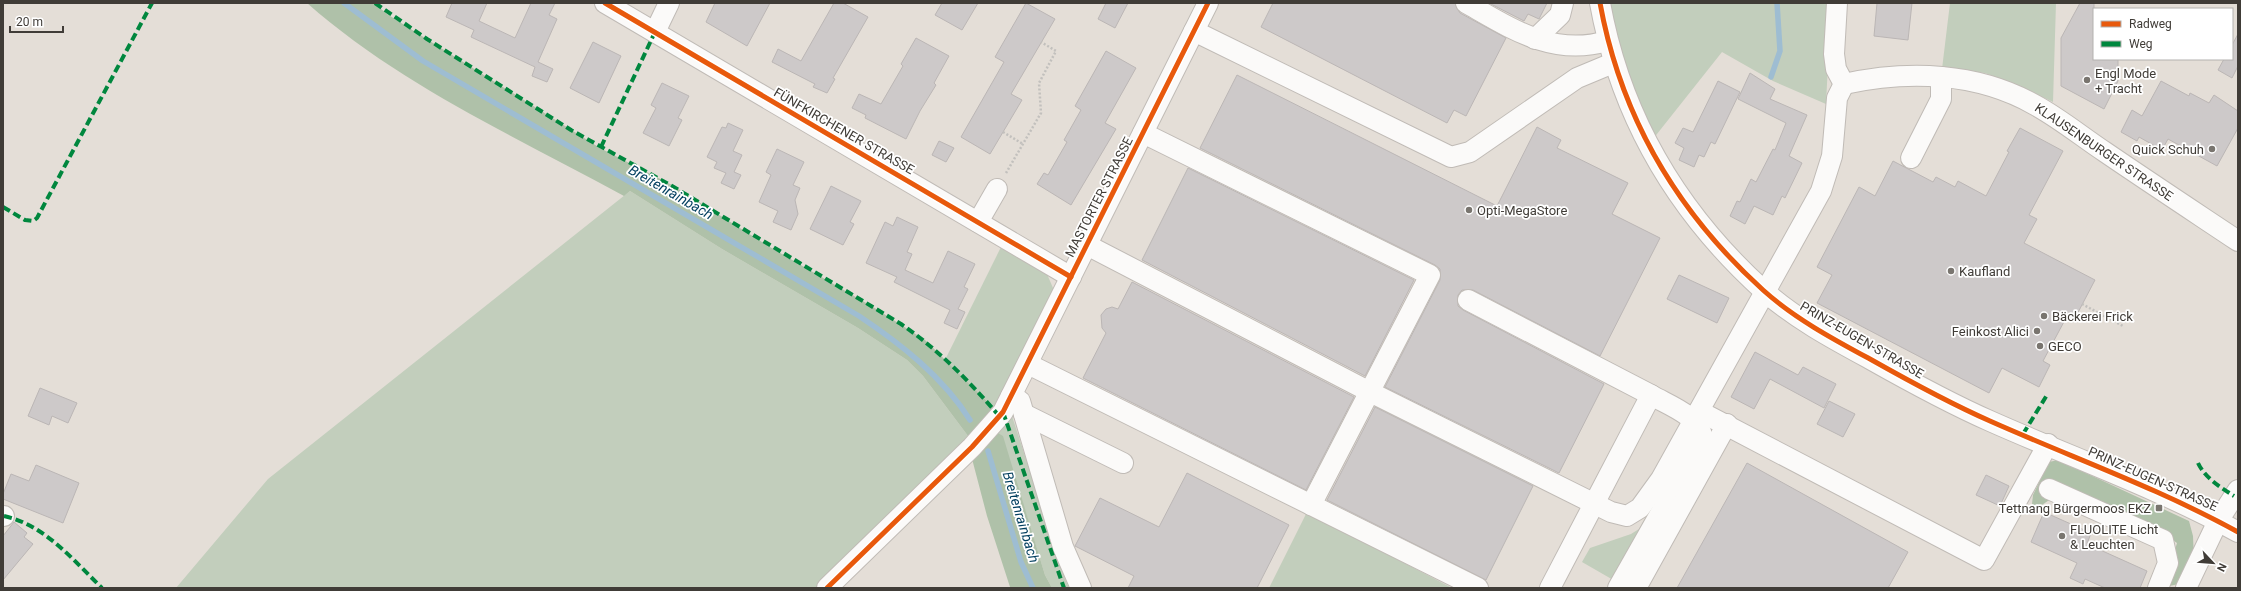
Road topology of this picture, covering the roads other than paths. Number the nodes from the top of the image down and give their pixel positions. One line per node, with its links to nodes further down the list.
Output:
1 (605, 3): 9 (street, FÜNFKIRCHENER STRASSE)
2 (669, 3): 9 (street)
3 (1208, 3): 8 (street, MASTORTER STRASSE)
4 (1466, 3): 10 (street)
5 (1563, 3): 10 (street)
6 (1600, 3): 11 (street, PRINZ-EUGEN-STRASSE)
7 (1837, 3): 14 (street)
8 (1194, 31): 12 (street); 15 (street, MASTORTER STRASSE)
9 (655, 32): 18 (street, FÜNFKIRCHENER STRASSE)
10 (1535, 39): 11 (street)
11 (1607, 40): 12 (street, PRINZ-EUGEN-STRASSE)
12 (1613, 63): 22 (street, PRINZ-EUGEN-STRASSE)
13 (1941, 77): 14 (street, KLAUSENBURGER STRASSE); 16 (street); 19 (street, KLAUSENBURGER STRASSE)
14 (1844, 84): 22 (street)
15 (1143, 133): 20 (street, MASTORTER STRASSE); 25 (street)
16 (1911, 158)
17 (997, 189): 18 (street)
18 (978, 222): 21 (street, FÜNFKIRCHENER STRASSE)
19 (2238, 241)
20 (1087, 245): 21 (street, MASTORTER STRASSE); 25 (street)
21 (1071, 277): 24 (street, MASTORTER STRASSE)
22 (1765, 292): 29 (street); 31 (street, PRINZ-EUGEN-STRASSE)
23 (1468, 300): 26 (street)
24 (1028, 364): 27 (street, MASTORTER STRASSE); 36 (street)
25 (1370, 392): 35 (street); 36 (street)
26 (1651, 395): 29 (street); 35 (street)
27 (1011, 396): 28 (street); 39 (street, MASTORTER STRASSE)
28 (1024, 414): 32 (street); 40 (street)
29 (1697, 415): 30 (street); 35 (street); 43 (street)
30 (1727, 424): 31 (street); 44 (street)
31 (2048, 444): 37 (street, PRINZ-EUGEN-STRASSE)
32 (1123, 463)
33 (2049, 489): 45 (street)
34 (2238, 490): 37 (street)
35 (1594, 503): 42 (street)
36 (1310, 505): 41 (street)
37 (2218, 521): 38 (street, PRINZ-EUGEN-STRASSE); 46 (street)
38 (2238, 532)
39 (827, 588)
40 (1081, 588)
41 (1478, 588)
42 (1550, 588)
43 (1618, 588)
44 (1636, 588)
45 (2158, 588)
46 (2186, 588)

